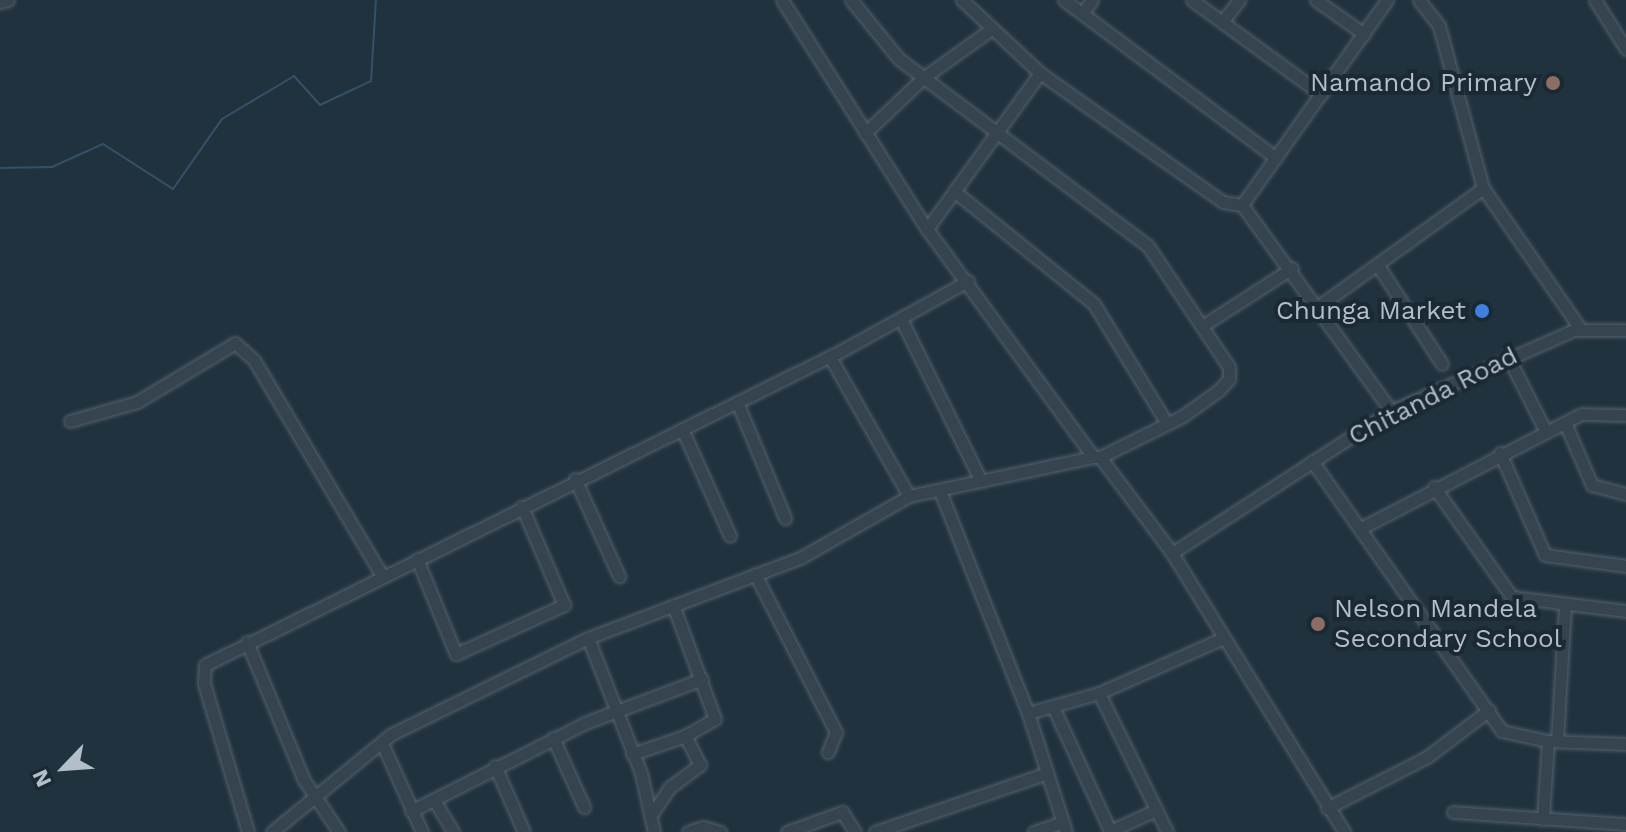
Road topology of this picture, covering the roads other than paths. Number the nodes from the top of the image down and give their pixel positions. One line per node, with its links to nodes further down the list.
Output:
1 (8, 0): 13 (street)
2 (782, 0): 23 (street)
3 (851, 0): 20 (street)
4 (962, 0): 16 (street)
5 (1064, 0): 14 (street)
6 (1092, 0): 14 (street)
7 (1192, 0): 15 (street)
8 (1239, 0): 15 (street)
9 (1316, 0): 17 (street)
10 (1387, 0): 17 (street)
11 (1419, 0): 25 (street)
12 (1595, 0): 18 (street)
13 (0, 2)
14 (1083, 12): 24 (street)
15 (1222, 22): 21 (street)
16 (990, 30): 19 (street); 20 (street)
17 (1364, 34): 21 (street)
18 (1625, 43)
19 (1040, 73): 22 (street); 27 (street)
20 (923, 78): 22 (street); 23 (street)
21 (1321, 94): 24 (street)
22 (995, 131): 26 (street); 34 (street)
23 (865, 133): 28 (street)
24 (1276, 158): 27 (street)
25 (1483, 188): 29 (street); 35 (street)
26 (954, 191): 28 (street); 44 (street)
27 (1242, 205): 30 (street)
28 (927, 229): 31 (street)
29 (1377, 264): 32 (street); 39 (street)
30 (1292, 268): 32 (street); 34 (street)
31 (968, 281): 33 (street); 49 (street)
32 (1319, 306): 41 (street)
33 (901, 319): 37 (street); 52 (street)
34 (1202, 326): 44 (street)
35 (1580, 328): 36 (street, Chitanda Road); 38 (street, Chitanda Road)
36 (1626, 330)
37 (830, 357): 40 (street); 56 (street)
38 (1508, 357): 41 (street, Chitanda Road); 47 (street)
39 (1442, 364)
40 (737, 402): 46 (street); 58 (street)
41 (1391, 411): 50 (street, Chitanda Road)
42 (1626, 415): 45 (street)
43 (70, 421): 66 (street)
44 (1166, 422): 49 (street)
45 (1565, 423): 47 (street); 55 (street)
46 (682, 429): 51 (street); 60 (street)
47 (1546, 432): 48 (street)
48 (1500, 453): 53 (street); 63 (street)
49 (1096, 457): 52 (street); 61 (street)
50 (1312, 461): 59 (street); 61 (street, Chitanda Road)
51 (575, 479): 57 (street); 65 (street)
52 (981, 481): 54 (street)
53 (1434, 487): 59 (street); 68 (street)
54 (940, 491): 56 (street); 78 (street)
55 (1626, 494)
56 (909, 496): 64 (street)
57 (522, 507): 62 (street); 62 (street)
58 (785, 518)
59 (1363, 527): 77 (street)
60 (730, 536)
61 (1172, 553): 71 (street)
62 (417, 559): 66 (street)
63 (1626, 566)
64 (755, 574): 67 (street); 84 (street)
65 (619, 576)
66 (383, 577): 72 (street)
67 (673, 605): 70 (street); 73 (street)
68 (1565, 605): 69 (street); 81 (street)
69 (1626, 611)
70 (588, 638): 76 (street); 82 (street)
71 (1223, 638): 74 (street); 91 (street)
72 (247, 642): 88 (street); 99 (street)
73 (702, 679): 76 (street); 79 (street)
74 (1099, 693): 75 (street); 92 (street)
75 (1054, 709): 78 (street); 92 (street)
76 (616, 710): 80 (street); 85 (street)
77 (1489, 710): 81 (street); 91 (street)
78 (1028, 713): 87 (street)
79 (685, 736): 85 (street); 94 (street)
80 (553, 738): 86 (street); 90 (street)
81 (1552, 741): 83 (street); 96 (street)
82 (382, 743): 88 (street); 93 (street)
83 (1626, 744)
84 (828, 752)
85 (632, 754): 94 (street)
86 (495, 766): 89 (street); 104 (street)
87 (1047, 773): 98 (street); 110 (street)
88 (312, 796): 100 (street); 101 (street)
89 (434, 800): 93 (street); 103 (street)
90 (584, 807)
91 (1327, 808): 113 (street)
92 (1156, 810): 112 (street)
93 (411, 811): 102 (street)
94 (653, 812): 105 (street)
95 (1453, 812): 96 (street)
96 (1543, 819): 97 (street)
97 (1626, 824)
98 (1064, 827): 111 (street)
99 (248, 832)
100 (272, 832)
101 (339, 832)
102 (422, 832)
103 (453, 832)
104 (524, 832)
105 (654, 832)
106 (688, 832): 107 (street)
107 (720, 832)
108 (787, 832): 109 (street)
109 (855, 832)
110 (875, 832)
111 (1034, 832)
112 (1167, 832)
113 (1344, 832)

